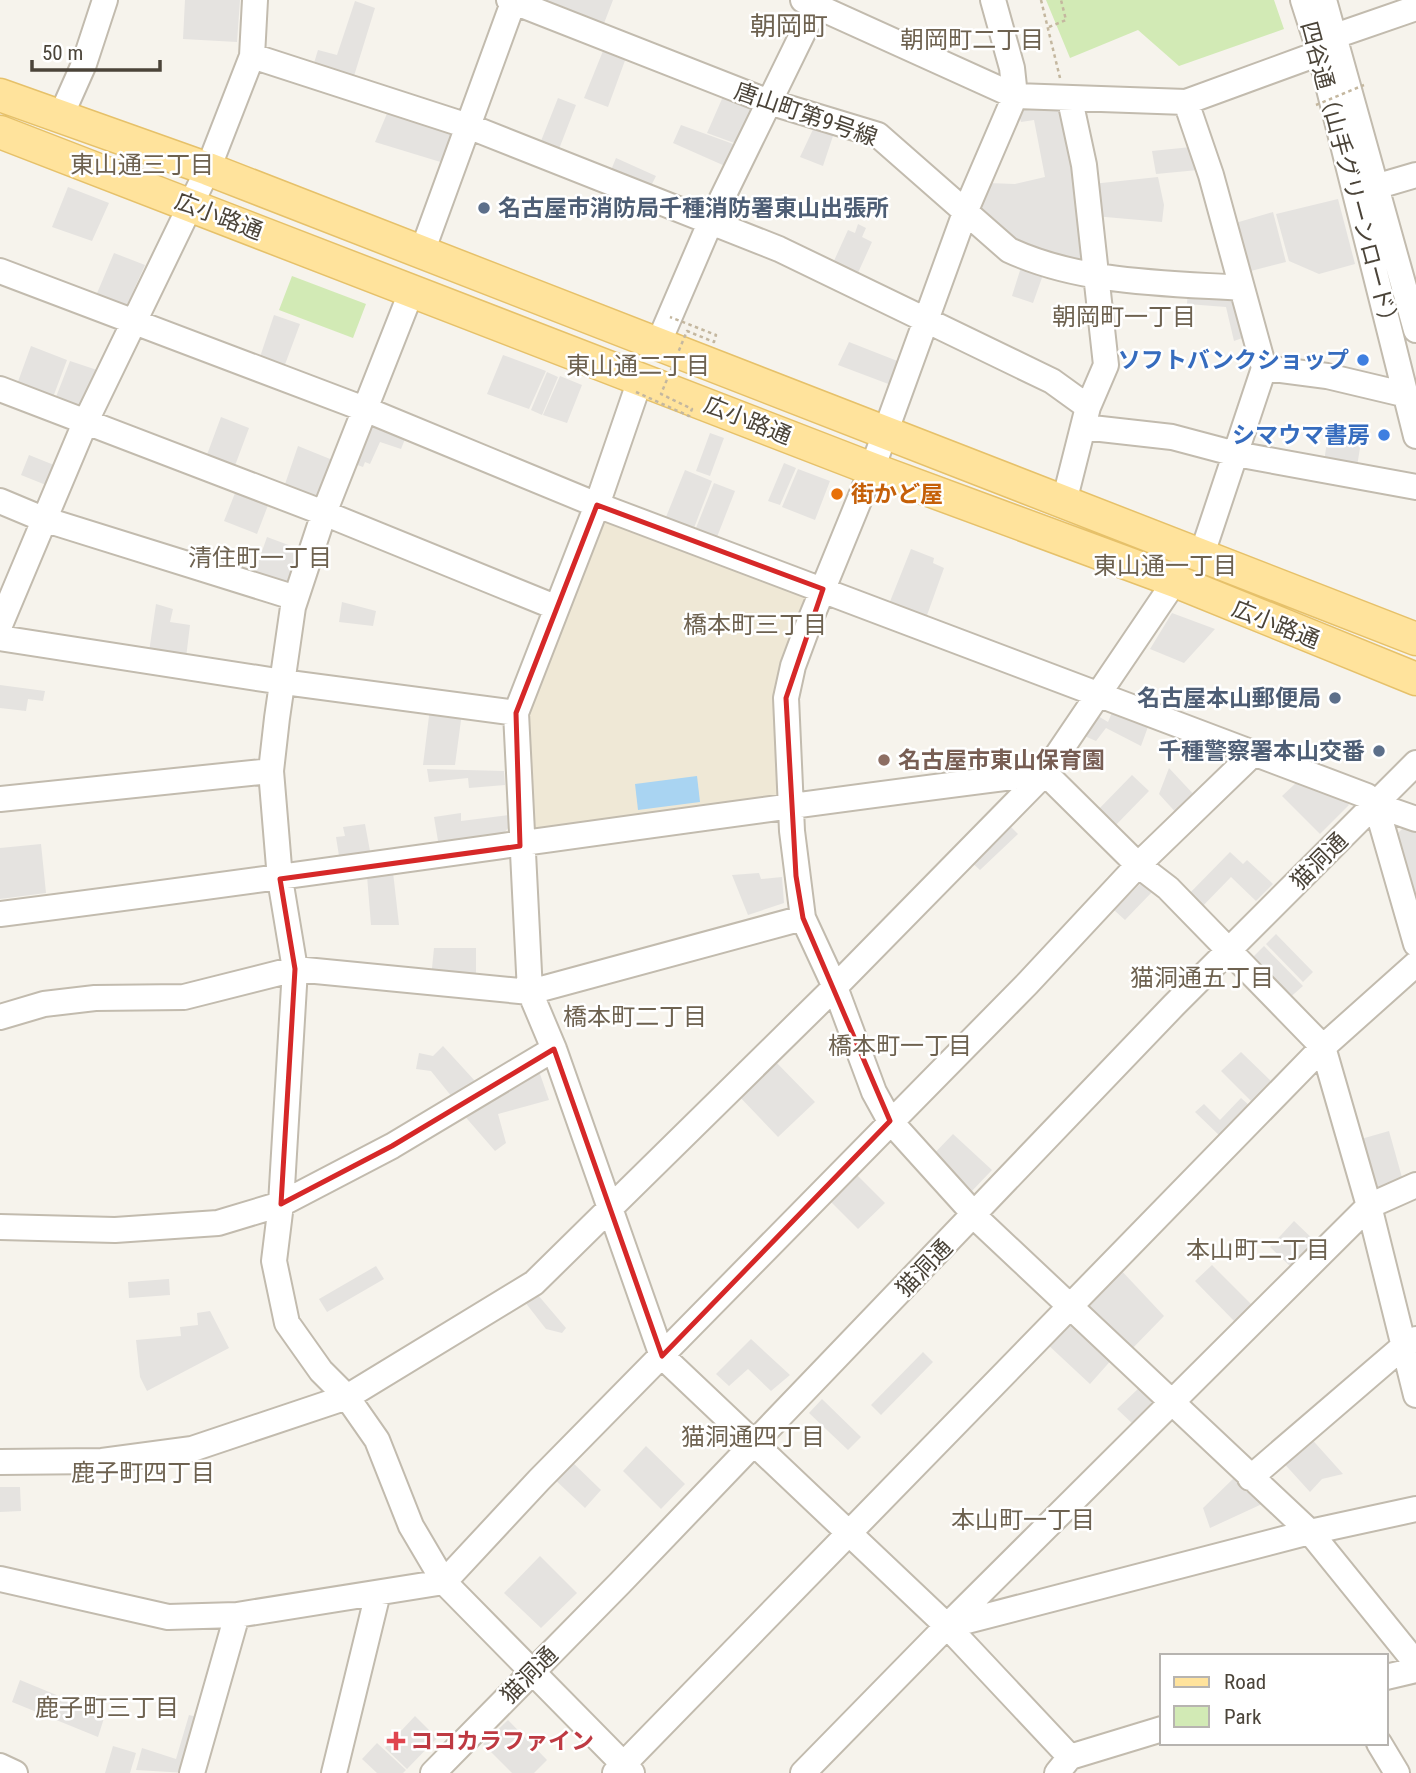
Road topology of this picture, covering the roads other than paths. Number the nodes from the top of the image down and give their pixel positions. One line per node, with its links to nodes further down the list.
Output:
1 (105, 0): 16 (street)
2 (255, 0): 10 (street)
3 (993, 0): 12 (street)
4 (1303, 0): 9 (street, 四谷通（山手グリーンロード）)
5 (1324, 0): 9 (street)
6 (512, 1): 14 (street, 唐山町第9号線); 17 (street)
7 (813, 3): 12 (street); 14 (street)
8 (1416, 8): 9 (street)
9 (1327, 44): 15 (street); 21 (street); 37 (street, 四谷通（山手グリーンロード）)
10 (251, 56): 17 (street); 19 (street)
11 (0, 95): 16 (main road, 広小路通)
12 (1015, 96): 13 (street); 23 (street)
13 (1068, 100): 15 (street); 27 (street)
14 (769, 102): 23 (street, 唐山町第9号線); 24 (street)
15 (1186, 102): 28 (street)
16 (60, 118): 19 (main road, 広小路通)
17 (468, 126): 24 (street); 25 (street)
18 (0, 132): 22 (main road, 広小路通)
19 (208, 169): 22 (street); 25 (main road, 広小路通)
20 (1416, 175): 21 (street)
21 (1375, 187): 32 (street)
22 (189, 204): 29 (main road, 広小路通); 31 (street)
23 (966, 210): 27 (street, 唐山町第9号線); 30 (street)
24 (710, 223): 30 (street); 33 (street)
25 (422, 252): 33 (main road, 広小路通)
26 (0, 271): 31 (street)
27 (1098, 275): 28 (street, 唐山町第9号線); 39 (street)
28 (1242, 288): 34 (street)
29 (412, 290): 35 (main road, 広小路通); 38 (street)
30 (929, 319): 39 (street); 41 (street)
31 (136, 321): 38 (street); 40 (street)
32 (1416, 330)
33 (664, 331): 41 (main road, 広小路通)
34 (1264, 368): 37 (street); 43 (street)
35 (638, 385): 44 (main road, 広小路通); 48 (street)
36 (0, 389): 40 (street)
37 (1407, 395): 42 (street, 四谷通（山手グリーンロード）)
38 (367, 410): 48 (street); 49 (street)
39 (1086, 417): 43 (street); 47 (street)
40 (85, 423): 49 (street); 50 (street)
41 (884, 432): 44 (street); 47 (main road, 広小路通)
42 (1416, 436)
43 (1236, 454): 45 (street); 51 (street)
44 (872, 469): 52 (main road, 広小路通); 53 (street)
45 (1416, 487)
46 (0, 501): 50 (street)
47 (1064, 502): 51 (main road, 広小路通)
48 (597, 505): 53 (street); 55 (street)
49 (324, 513): 54 (street); 55 (street)
50 (43, 519): 54 (street); 56 (street)
51 (1202, 554): 58 (main road, 広小路通)
52 (1175, 581): 59 (main road, 広小路通); 61 (street)
53 (823, 589): 61 (street); 68 (street)
54 (296, 598): 60 (street)
55 (555, 607): 62 (street)
56 (0, 625)
57 (0, 638): 60 (street)
58 (1416, 639)
59 (1416, 679)
60 (283, 682): 62 (street); 65 (street)
61 (1099, 694): 63 (street); 66 (street)
62 (516, 713): 71 (street)
63 (1255, 752): 69 (street); 72 (street)
64 (1416, 763): 69 (street, 猫洞通)
65 (271, 771): 67 (street); 73 (street)
66 (1045, 773): 68 (street); 72 (street); 80 (street)
67 (0, 799)
68 (790, 805): 71 (street); 75 (street)
69 (1376, 805): 70 (street); 76 (street); 77 (street, 猫洞通)
70 (1416, 819)
71 (520, 846): 73 (street); 81 (street)
72 (1138, 865): 77 (street); 85 (street)
73 (280, 879): 74 (street); 79 (street)
74 (0, 914)
75 (803, 918): 80 (street); 81 (street)
76 (1416, 944)
77 (1229, 950): 83 (street); 90 (street, 猫洞通)
78 (1416, 964): 83 (street)
79 (295, 969): 81 (street); 82 (street); 87 (street)
80 (835, 987): 85 (street); 89 (street)
81 (530, 992): 84 (street)
82 (0, 1017)
83 (1323, 1047): 88 (street); 92 (street)
84 (554, 1049): 87 (street); 89 (street)
85 (890, 1121): 90 (street); 94 (street)
86 (1416, 1185): 88 (street)
87 (281, 1204): 91 (street); 96 (street)
88 (1369, 1206): 93 (street); 97 (street)
89 (609, 1207): 94 (street); 96 (street)
90 (975, 1215): 92 (street); 98 (street, 猫洞通)
91 (0, 1227)
92 (1072, 1307): 97 (street); 102 (street)
93 (1411, 1342): 95 (street); 100 (street)
94 (662, 1356): 98 (street); 105 (street)
95 (1416, 1395)
96 (347, 1397): 99 (street); 105 (street)
97 (1169, 1402): 100 (street); 108 (street)
98 (755, 1442): 102 (street); 111 (street, 猫洞通)
99 (0, 1462)
100 (1250, 1478): 103 (street)
101 (1416, 1509): 103 (street)
102 (850, 1531): 108 (street); 117 (street)
103 (1310, 1532): 108 (street); 109 (street)
104 (0, 1579): 107 (street)
105 (444, 1582): 106 (street); 111 (street)
106 (378, 1593): 107 (street); 120 (street)
107 (237, 1615): 119 (street)
108 (947, 1626): 115 (street); 122 (street)
109 (1416, 1663)
110 (1416, 1670): 112 (street)
111 (531, 1673): 117 (street); 121 (street, 猫洞通)
112 (1388, 1677)
113 (1160, 1730): 115 (street)
114 (1380, 1745): 123 (street)
115 (1064, 1765)
116 (0, 1766): 118 (street)
117 (624, 1770)
118 (15, 1773)
119 (192, 1773)
120 (334, 1773)
121 (433, 1773)
122 (803, 1773)
123 (1397, 1773)

